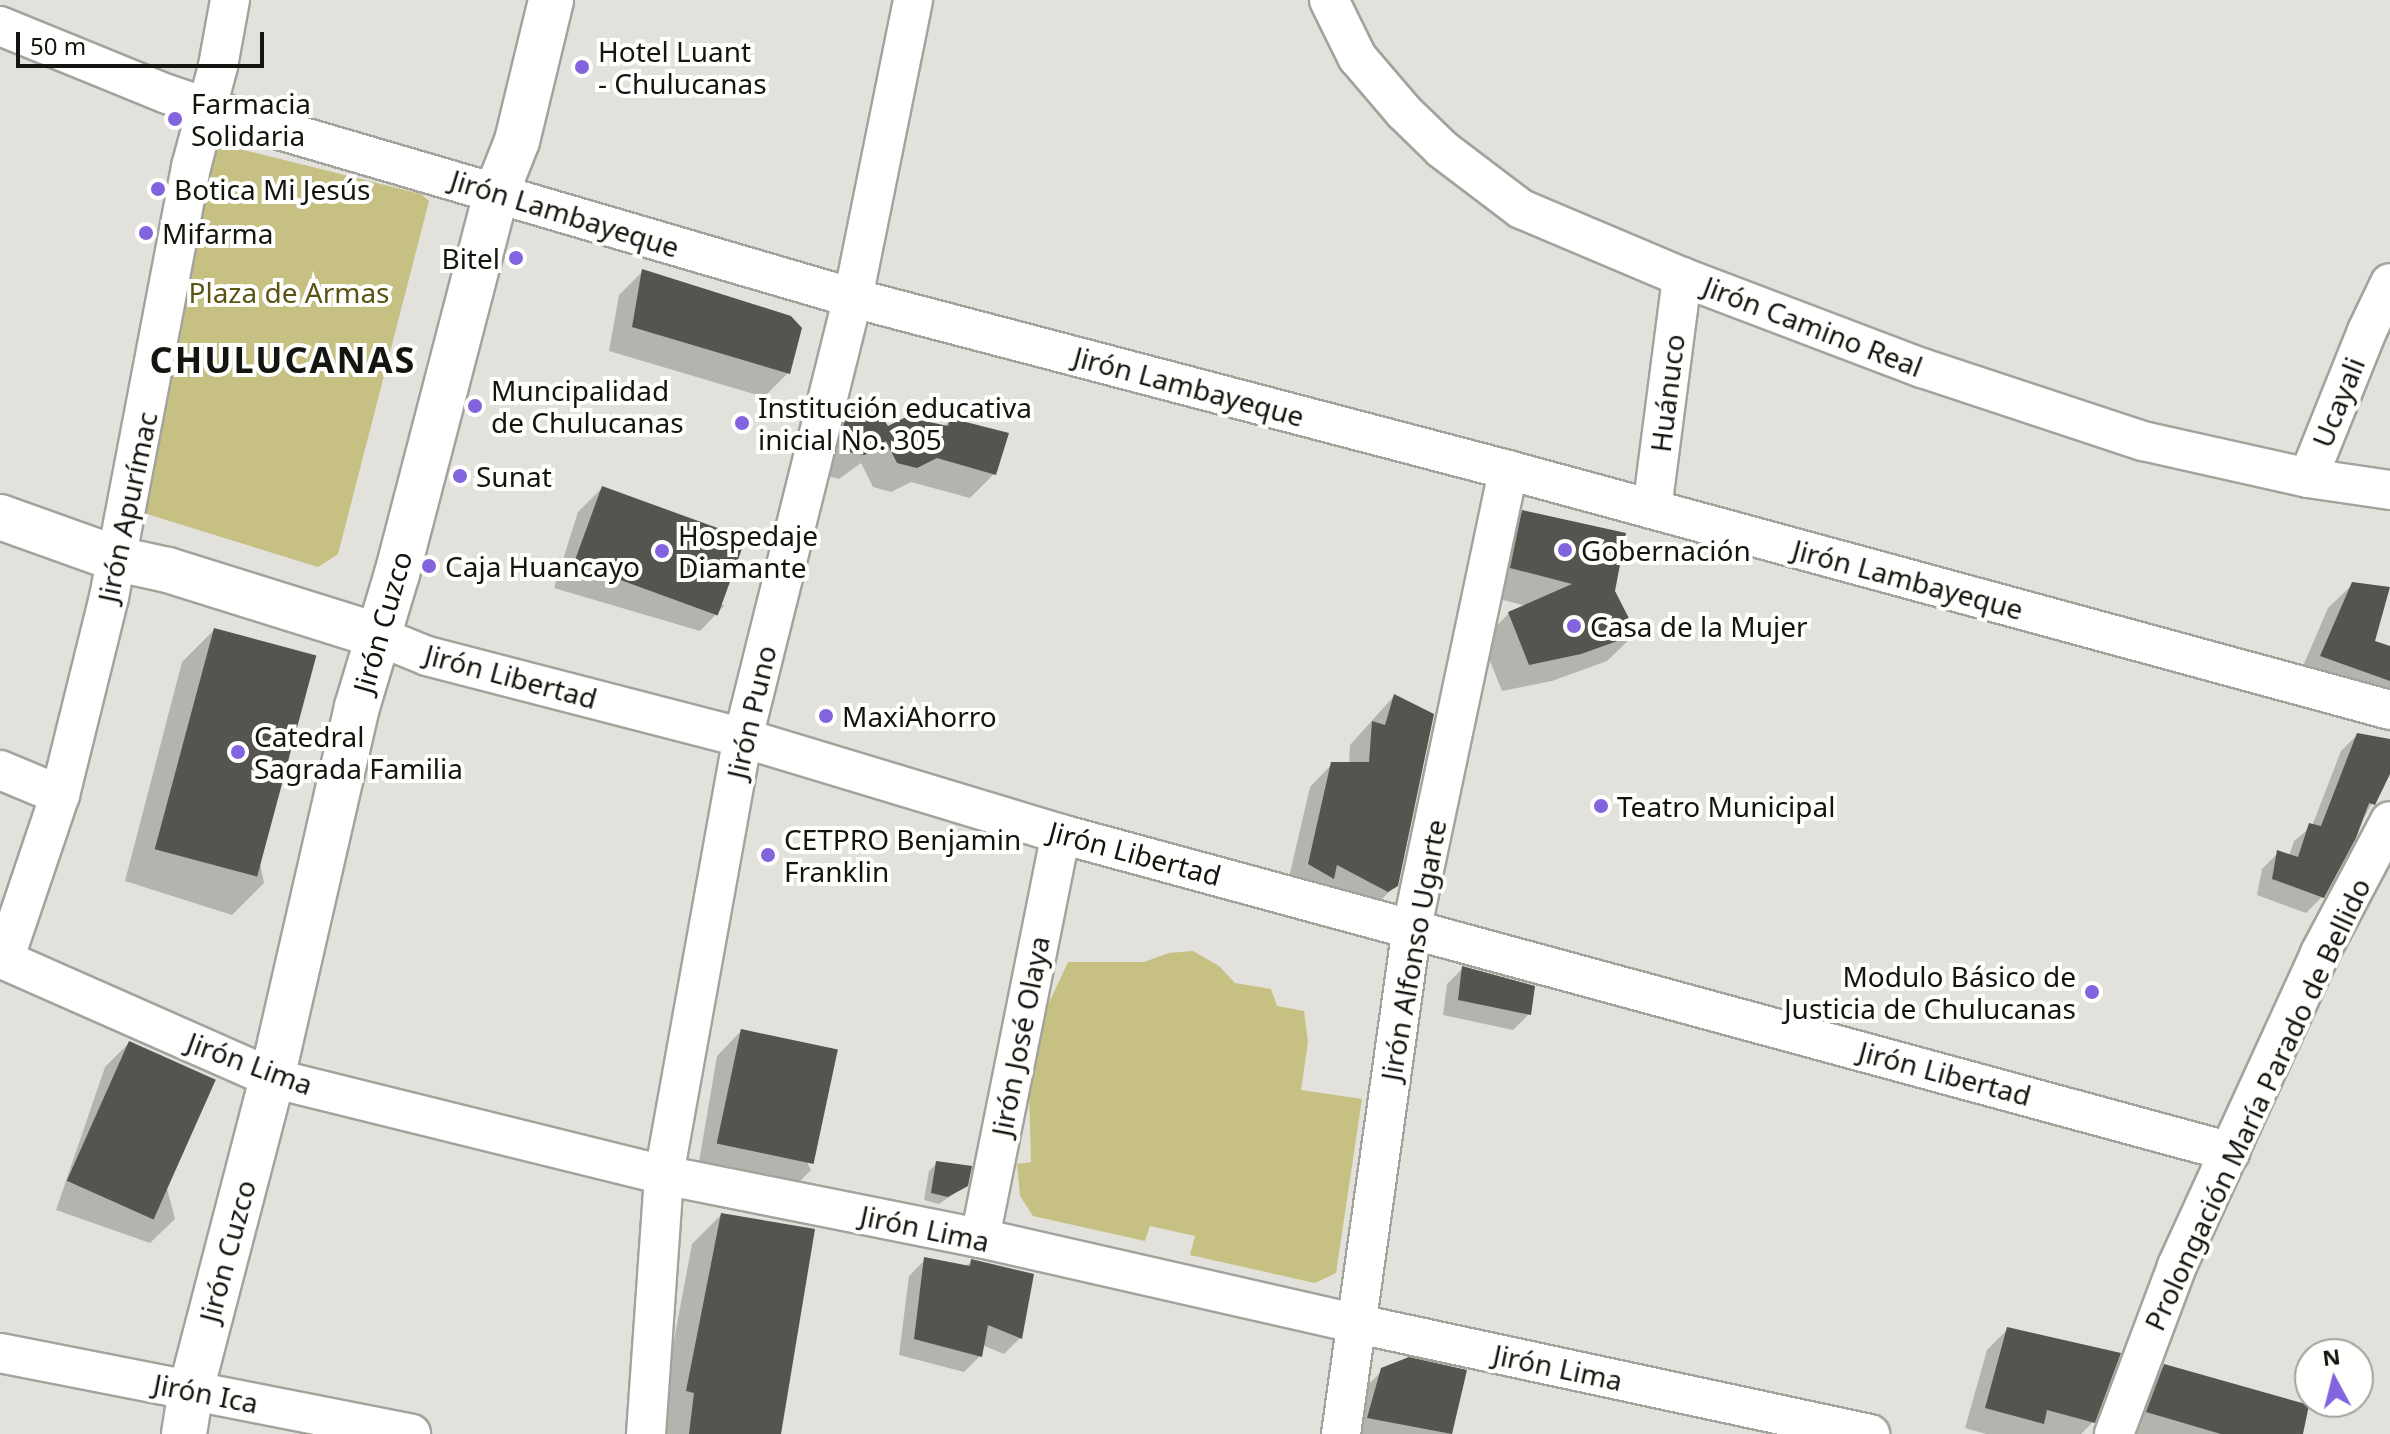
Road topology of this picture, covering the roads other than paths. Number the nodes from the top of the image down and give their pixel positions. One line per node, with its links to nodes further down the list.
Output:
1 (230, 0): 6 (street, Jirón Apurímac)
2 (551, 0): 7 (street, Jirón Cuzco)
3 (913, 0): 10 (street, Jirón Puno)
4 (1329, 0): 8 (street, Jirón Camino Real)
5 (0, 26): 6 (street, Jirón Lambayeque)
6 (206, 106): 7 (street, Jirón Lambayeque); 16 (street, Jirón Apurímac)
7 (496, 194): 10 (street, Jirón Lambayeque); 17 (street, Jirón Cuzco)
8 (1682, 277): 12 (street, Jirón Camino Real); 14 (street, Huánuco)
9 (2390, 283): 12 (street, Ucayali)
10 (853, 298): 11 (street, Jirón Lambayeque); 19 (street, Jirón Puno)
11 (1508, 470): 14 (street, Jirón Lambayeque); 24 (street, Jirón Alfonso Ugarte)
12 (2308, 478): 13 (street, Jirón Camino Real)
13 (2390, 490)
14 (1652, 509): 18 (street, Jirón Lambayeque)
15 (0, 517): 16 (street, Jirón Libertad)
16 (117, 559): 17 (street, Jirón Libertad); 21 (street, Jirón Apurímac)
17 (378, 636): 19 (street, Jirón Libertad); 26 (street, Jirón Cuzco)
18 (2390, 710)
19 (743, 738): 23 (street, Jirón Libertad); 28 (street, Jirón Puno)
20 (0, 770): 21 (street)
21 (60, 795): 25 (street, Jirón Apurímac)
22 (2390, 821): 27 (street, Prolongación María Parado de Bellido)
23 (1061, 834): 24 (street, Jirón Libertad); 29 (street, Jirón José Olaya)
24 (1412, 927): 27 (street, Jirón Libertad); 30 (street, Jirón Alfonso Ugarte)
25 (2, 959): 26 (street, Jirón Lima)
26 (272, 1078): 28 (street, Jirón Lima); 32 (street, Jirón Cuzco)
27 (2231, 1152): 38 (street, Prolongación María Parado de Bellido)
28 (664, 1175): 29 (street, Jirón Lima); 35 (street, Jirón Puno)
29 (980, 1238): 30 (street, Jirón Lima)
30 (1358, 1324): 36 (street, Jirón Alfonso Ugarte); 37 (street, Jirón Lima)
31 (0, 1353): 32 (street, Jirón Ica)
32 (191, 1390): 33 (street, Jirón Cuzco); 34 (street, Jirón Ica)
33 (184, 1434)
34 (411, 1434)
35 (646, 1434)
36 (1341, 1434)
37 (1870, 1434)
38 (2114, 1434)

